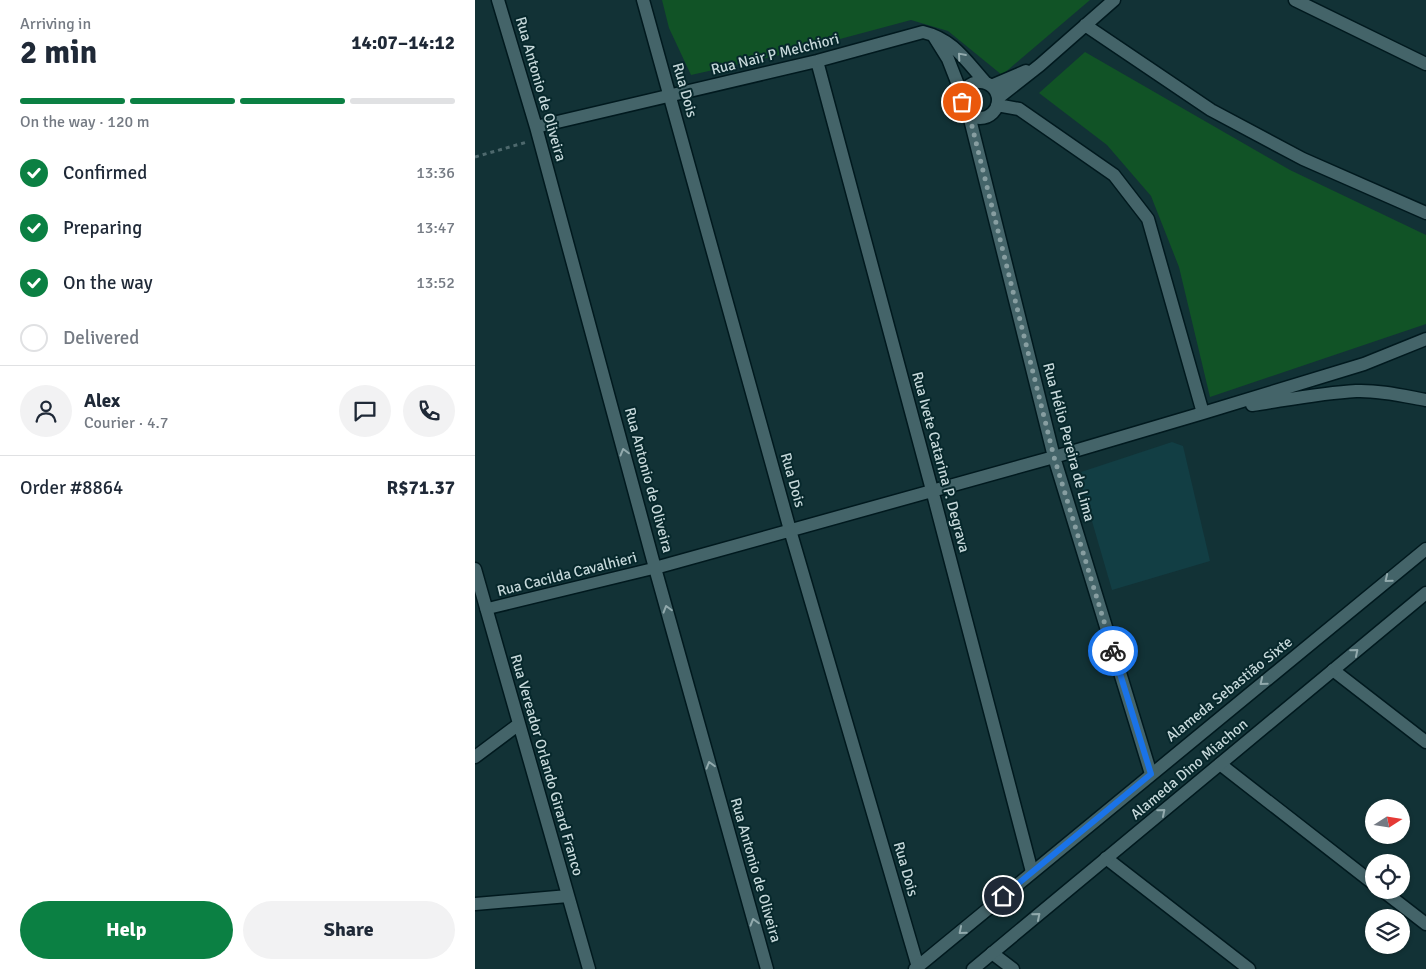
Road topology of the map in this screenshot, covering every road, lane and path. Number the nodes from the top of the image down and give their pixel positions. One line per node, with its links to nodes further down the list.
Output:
1 (498, 0): 15 (street, Rua Antonio de Oliveira)
2 (643, 0): 12 (street, Rua Dois)
3 (1113, 0): 5 (street)
4 (1295, 0): 8 (street)
5 (1085, 25): 9 (street); 17 (street)
6 (933, 34): 7 (street, Rua Nair P Melchiori); 10 (street, one-way to 6); 11 (street)
7 (817, 61): 12 (street, Rua Nair P Melchiori); 22 (street, Rua Ivete Catarina P. Degrava)
8 (1426, 64)
9 (1040, 65): 10 (street); 13 (street)
10 (988, 84): 11 (street); 13 (street)
11 (963, 95): 14 (street)
12 (670, 96): 15 (street, Rua Nair P Melchiori); 23 (street, Rua Dois)
13 (998, 101): 14 (street); 20 (street)
14 (969, 114): 21 (street, Rua Hélio Pereira de Lima)
15 (538, 133): 16 (path); 25 (street, Rua Antonio de Oliveira, one-way to 15)
16 (475, 157)
17 (1426, 213)
18 (1426, 339): 20 (street)
19 (1426, 400): 20 (street)
20 (1203, 413): 21 (street, Rua Cacilda Cavalhieri)
21 (1054, 457): 22 (street, Rua Cacilda Cavalhieri); 34 (street, Rua Hélio Pereira de Lima)
22 (932, 490): 23 (street, Rua Cacilda Cavalhieri); 36 (street, Rua Ivete Catarina P. Degrava)
23 (791, 530): 25 (street, Rua Cacilda Cavalhieri); 43 (street, Rua Dois)
24 (1426, 548): 34 (street, Alameda Sebastião Sixte, one-way to 34)
25 (655, 568): 28 (lane, Rua Cacilda Cavalhieri); 45 (street, Rua Antonio de Oliveira, one-way to 25)
26 (475, 569): 28 (street, Rua Vereador Orlando Girard Franco)
27 (1426, 593): 29 (street, Alameda Dino Miachon, one-way to 27)
28 (486, 609): 30 (street, Rua Vereador Orlando Girard Franco)
29 (1333, 670): 31 (street); 33 (street, Alameda Dino Miachon)
30 (519, 724): 32 (street); 38 (street, Rua Vereador Orlando Girard Franco)
31 (1426, 742)
32 (475, 757)
33 (1219, 764): 35 (street, Alameda Dino Miachon, one-way to 33); 37 (street)
34 (1151, 774): 36 (street, Alameda Sebastião Sixte)
35 (1106, 858): 42 (street, Alameda Dino Miachon, one-way to 35); 48 (street)
36 (1032, 872): 43 (street, Alameda Sebastião Sixte, one-way to 43)
37 (1365, 877)
38 (568, 896): 40 (street); 44 (street, Rua Vereador Orlando Girard Franco)
39 (1394, 899): 41 (street)
40 (475, 904)
41 (1426, 924)
42 (992, 953): 46 (street, Alameda Dino Miachon); 47 (street)
43 (916, 968)
44 (589, 969)
45 (767, 969)
46 (973, 969)
47 (1013, 969)
48 (1249, 969)

